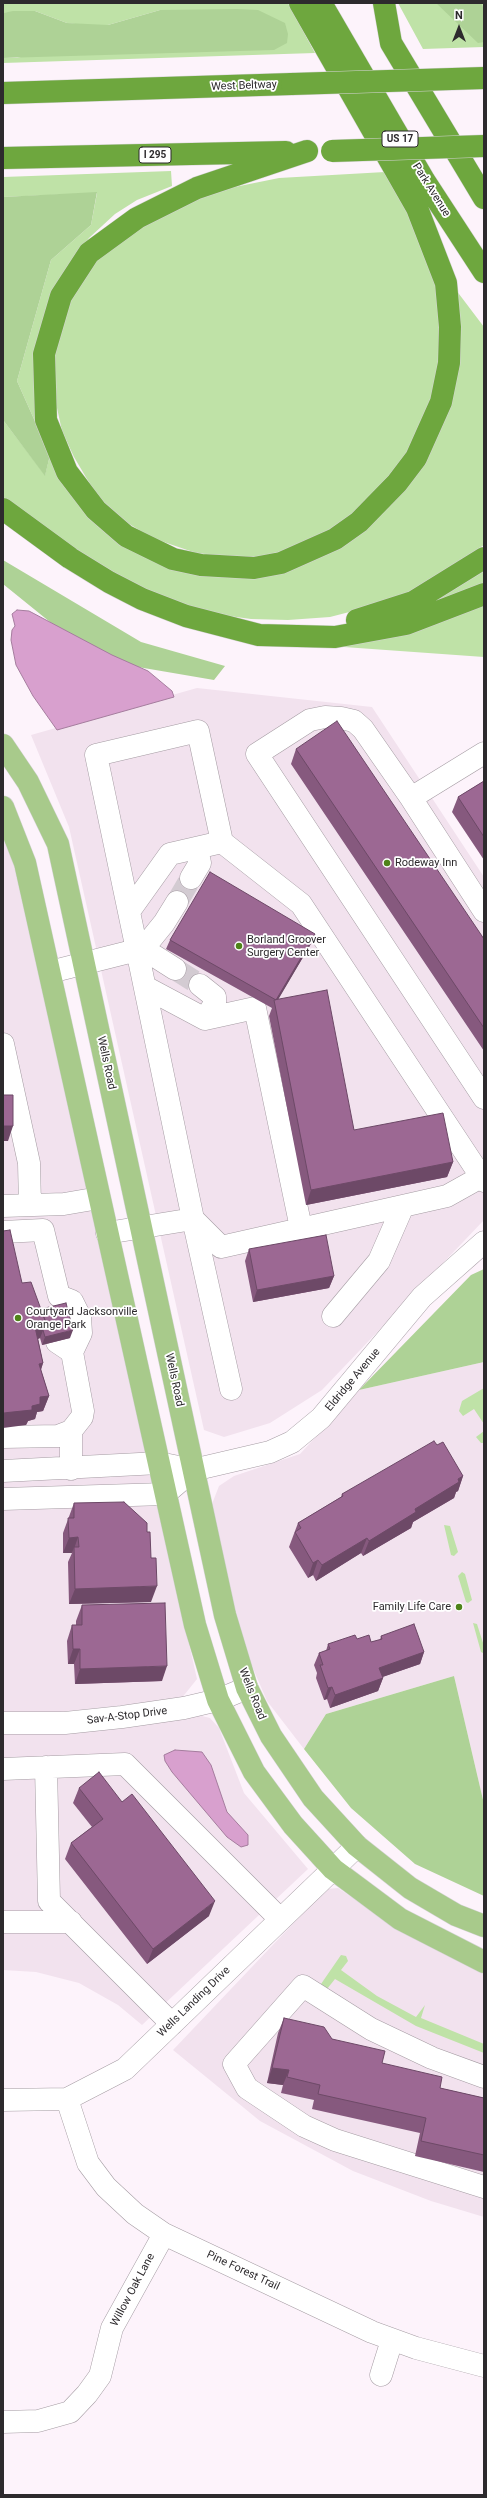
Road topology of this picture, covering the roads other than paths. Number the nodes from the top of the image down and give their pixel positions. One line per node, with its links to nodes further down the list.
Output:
1 (300, 3): 9 (highway)
2 (321, 3): 12 (highway, Park Avenue / US 17)
3 (370, 3): 5 (highway)
4 (384, 3): 5 (highway)
5 (391, 43): 11 (highway)
6 (484, 78): 7 (highway, West Beltway, bridge)
7 (3, 93)
8 (484, 146): 9 (highway, I 295, bridge)
9 (307, 151): 10 (highway, I 295)
10 (3, 158)
11 (484, 198)
12 (484, 272)
13 (3, 509): 16 (highway)
14 (484, 558): 16 (highway)
15 (484, 594): 16 (highway)
16 (259, 635)
17 (3, 745): 28 (main road, Wells Road)
18 (484, 753): 19 (street)
19 (411, 798): 26 (street); 36 (street)
20 (3, 807): 30 (main road)
21 (222, 842): 22 (street); 25 (street); 37 (street)
22 (197, 848): 23 (street); 25 (street)
23 (191, 878)
24 (177, 902): 27 (street)
25 (130, 910): 27 (street)
26 (484, 911)
27 (137, 950): 28 (street); 29 (street); 32 (street)
28 (84, 962): 30 (street); 43 (main road, Wells Road)
29 (175, 969)
30 (50, 972): 38 (main road)
31 (200, 985): 33 (street)
32 (145, 986): 33 (street); 42 (street)
33 (205, 1019): 44 (street)
34 (3, 1044): 35 (street)
35 (8, 1090): 39 (street)
36 (484, 1098)
37 (483, 1178): 41 (street)
38 (99, 1198): 39 (street); 46 (main road)
39 (30, 1205): 40 (street)
40 (3, 1206)
41 (403, 1206): 44 (street); 48 (street)
42 (193, 1219): 43 (street); 44 (street); 49 (street)
43 (142, 1227): 46 (street); 54 (main road, Wells Road)
44 (301, 1228)
45 (3, 1232): 50 (street)
46 (107, 1233): 52 (main road)
47 (484, 1242): 54 (street, Eldridge Avenue)
48 (333, 1316)
49 (231, 1389)
50 (71, 1431): 51 (street); 53 (street)
51 (3, 1437)
52 (159, 1463): 53 (street); 54 (street); 56 (main road)
53 (72, 1469): 55 (street)
54 (193, 1470): 56 (street); 58 (main road, Wells Road)
55 (3, 1471)
56 (165, 1494): 57 (street); 59 (main road)
57 (3, 1499)
58 (247, 1688): 59 (street, Sav-A-Stop Drive); 63 (main road, Wells Road)
59 (218, 1700): 60 (street, Sav-A-Stop Drive); 64 (main road)
60 (3, 1723)
61 (46, 1767): 62 (street); 65 (street); 67 (street)
62 (3, 1769)
63 (357, 1846): 64 (street, Wells Landing Drive); 68 (main road, Wells Road)
64 (333, 1868): 65 (street, Wells Landing Drive); 69 (main road)
65 (280, 1919): 70 (street, Wells Landing Drive)
66 (3, 1922): 67 (street)
67 (71, 1922): 70 (street)
68 (484, 1926)
69 (484, 1962)
70 (172, 2024): 72 (street, Wells Landing Drive)
71 (484, 2077): 74 (street)
72 (67, 2099): 73 (street, Wells Landing Drive); 75 (street, Pine Forest Trail)
73 (3, 2100)
74 (484, 2186)
75 (164, 2234): 76 (street, Pine Forest Trail); 79 (street, Willow Oak Lane)
76 (392, 2340): 77 (street, Pine Forest Trail); 78 (street)
77 (484, 2366)
78 (381, 2375)
79 (3, 2422)

